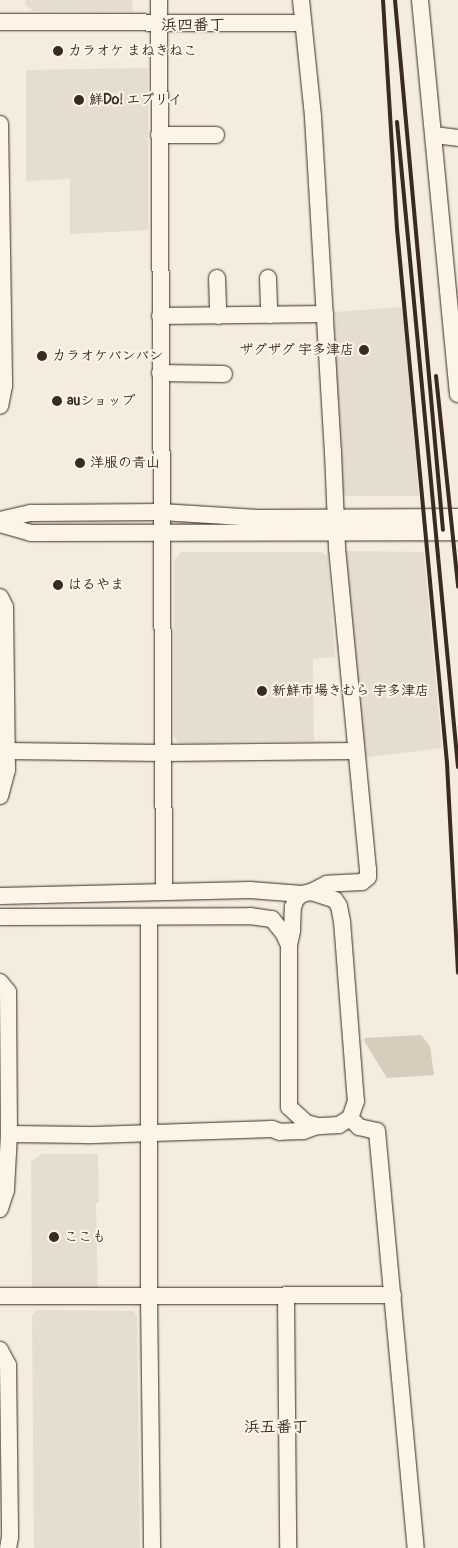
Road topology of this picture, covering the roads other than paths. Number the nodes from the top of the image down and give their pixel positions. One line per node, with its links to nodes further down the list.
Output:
1 (159, 0): 6 (street)
2 (301, 0): 5 (street)
3 (420, 0): 10 (street)
4 (0, 22): 6 (street)
5 (303, 23): 6 (street); 15 (street)
6 (159, 24): 8 (street)
7 (0, 124): 22 (street)
8 (159, 135): 9 (street); 16 (street)
9 (216, 135)
10 (434, 135): 11 (street); 20 (street)
11 (458, 138)
12 (217, 278): 17 (street)
13 (268, 278): 14 (street)
14 (269, 314): 15 (street); 17 (street)
15 (325, 314): 27 (street)
16 (160, 316): 17 (street); 18 (street)
17 (218, 316)
18 (160, 373): 19 (street); 23 (street)
19 (224, 374)
20 (458, 386): 21 (street)
21 (458, 394)
22 (0, 406)
23 (161, 512): 25 (street); 27 (street); 28 (street)
24 (458, 517): 27 (street)
25 (0, 520)
26 (0, 524): 28 (street)
27 (336, 524): 28 (street); 29 (street); 32 (street)
28 (161, 532): 33 (street)
29 (458, 532)
30 (0, 598): 31 (street)
31 (7, 751): 33 (street); 34 (street)
32 (355, 751): 33 (street); 36 (street)
33 (163, 753): 35 (street)
34 (0, 796)
35 (164, 891): 36 (street); 37 (street)
36 (306, 893): 40 (street); 43 (street)
37 (0, 896)
38 (0, 917): 39 (street)
39 (149, 918): 40 (street); 46 (street)
40 (289, 945): 42 (street)
41 (0, 982): 47 (street)
42 (289, 1108): 44 (street); 45 (street)
43 (350, 1118): 44 (street); 49 (street)
44 (317, 1126): 45 (street)
45 (272, 1129): 46 (street)
46 (149, 1132): 47 (street); 52 (street)
47 (9, 1134): 48 (street)
48 (0, 1209)
49 (393, 1295): 51 (street); 57 (street)
50 (0, 1296): 52 (street)
51 (286, 1296): 52 (street); 56 (street)
52 (149, 1297): 55 (street)
53 (0, 1350): 54 (street)
54 (8, 1548)
55 (152, 1548)
56 (288, 1548)
57 (416, 1548)

